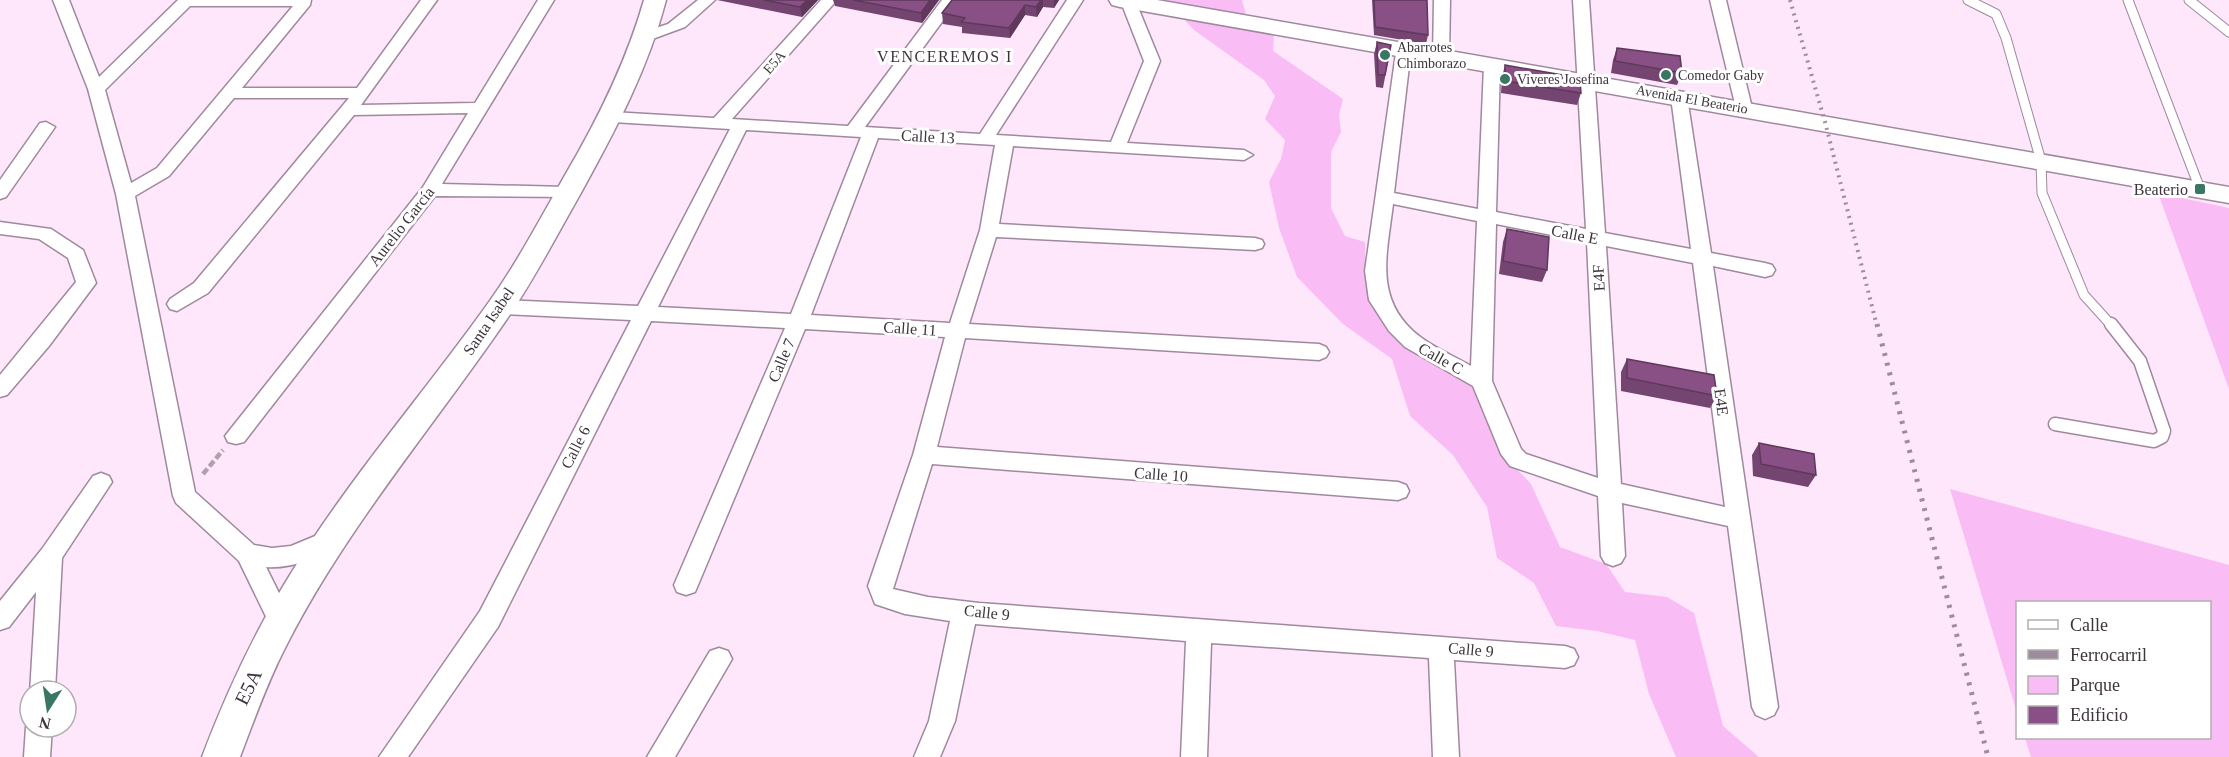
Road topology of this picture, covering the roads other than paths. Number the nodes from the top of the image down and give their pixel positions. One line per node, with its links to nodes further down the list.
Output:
1 (61, 0): 24 (street)
2 (429, 0): 26 (street)
3 (546, 0): 28 (street, Aurelio García)
4 (655, 0): 19 (street, Santa Isabel)
5 (707, 0): 19 (street)
6 (829, 0): 32 (street, E5A)
7 (950, 0): 34 (street, Calle 7)
8 (1075, 0): 35 (street)
9 (1442, 0): 21 (street)
10 (1581, 0): 23 (street, E4F)
11 (1718, 0): 29 (street)
12 (1968, 0): 39 (lane)
13 (2128, 0): 40 (lane)
14 (2188, 0): 18 (lane)
15 (186, 1): 16 (street); 24 (street)
16 (306, 1): 25 (street)
17 (1124, 1): 20 (street, Avenida El Beaterio); 37 (street)
18 (2229, 32)
19 (647, 36): 31 (street, Santa Isabel)
20 (1403, 49): 21 (street, Avenida El Beaterio); 45 (street, Calle C)
21 (1442, 56): 22 (street, Avenida El Beaterio)
22 (1492, 65): 23 (street, Avenida El Beaterio); 47 (street)
23 (1588, 81): 27 (street, Avenida El Beaterio); 50 (street, E4F)
24 (96, 89): 46 (street)
25 (227, 93): 26 (street); 46 (street)
26 (362, 93): 30 (street)
27 (1679, 97): 29 (street, Avenida El Beaterio); 52 (street, E4E)
28 (482, 108): 30 (street); 41 (street, Aurelio García)
29 (1744, 108): 39 (street, Avenida El Beaterio)
30 (349, 110): 54 (street)
31 (612, 117): 32 (street, Calle 13); 43 (street, Santa Isabel)
32 (729, 124): 34 (street, Calle 13); 56 (street, Calle 6)
33 (46, 127): 42 (street)
34 (862, 132): 35 (street, Calle 13); 57 (street, Calle 7)
35 (985, 139): 36 (street, Calle 13)
36 (1005, 140): 37 (street, Calle 13); 49 (street, Calle 9)
37 (1118, 147): 38 (street, Calle 13)
38 (1244, 155)
39 (2041, 161): 40 (street, Avenida El Beaterio); 62 (lane)
40 (2200, 189): 44 (street, Avenida El Beaterio)
41 (430, 190): 43 (street); 63 (street, Aurelio García)
42 (0, 193)
43 (567, 193): 55 (street, Santa Isabel)
44 (2229, 195)
45 (1385, 197): 47 (street, Calle E); 60 (street, Calle C)
46 (127, 200): 70 (street)
47 (1487, 217): 50 (street, Calle E); 60 (street)
48 (0, 228): 61 (street)
49 (988, 230): 51 (street); 58 (street, Calle 9)
50 (1596, 238): 52 (street, Calle E); 67 (street, E4F)
51 (1256, 244)
52 (1702, 258): 53 (street, Calle E); 68 (street, E4E)
53 (1765, 270)
54 (177, 304)
55 (501, 307): 56 (street, Calle 11); 69 (street, Santa Isabel)
56 (643, 312): 57 (street, Calle 11); 86 (street, Calle 6)
57 (798, 321): 58 (street, Calle 11); 73 (street, Calle 7)
58 (957, 331): 59 (street, Calle 11); 64 (street, Calle 9)
59 (1319, 352)
60 (1481, 381): 67 (street, Calle C)
61 (0, 389)
62 (2055, 424)
63 (236, 436)
64 (924, 454): 66 (street, Calle 10); 74 (street, Calle 9)
65 (101, 482): 71 (street)
66 (1398, 491)
67 (1610, 491): 68 (street, Calle C); 72 (street, E4F)
68 (1739, 519): 82 (street, E4E)
69 (333, 539): 70 (street); 76 (street, Santa Isabel)
70 (247, 554): 76 (street)
71 (50, 556): 75 (street); 81 (street)
72 (1613, 556)
73 (686, 585)
74 (965, 610): 77 (street, Calle 9); 88 (street)
75 (0, 619)
76 (280, 621): 85 (street, E5A)
77 (1199, 632): 78 (street, Calle 9); 89 (street)
78 (1441, 646): 79 (street, Calle 9); 90 (street)
79 (1565, 657)
80 (719, 659): 87 (street)
81 (43, 679)
82 (1765, 707)
83 (38, 739): 84 (street)
84 (37, 757)
85 (221, 757)
86 (392, 757)
87 (660, 757)
88 (927, 757)
89 (1194, 757)
90 (1446, 757)

